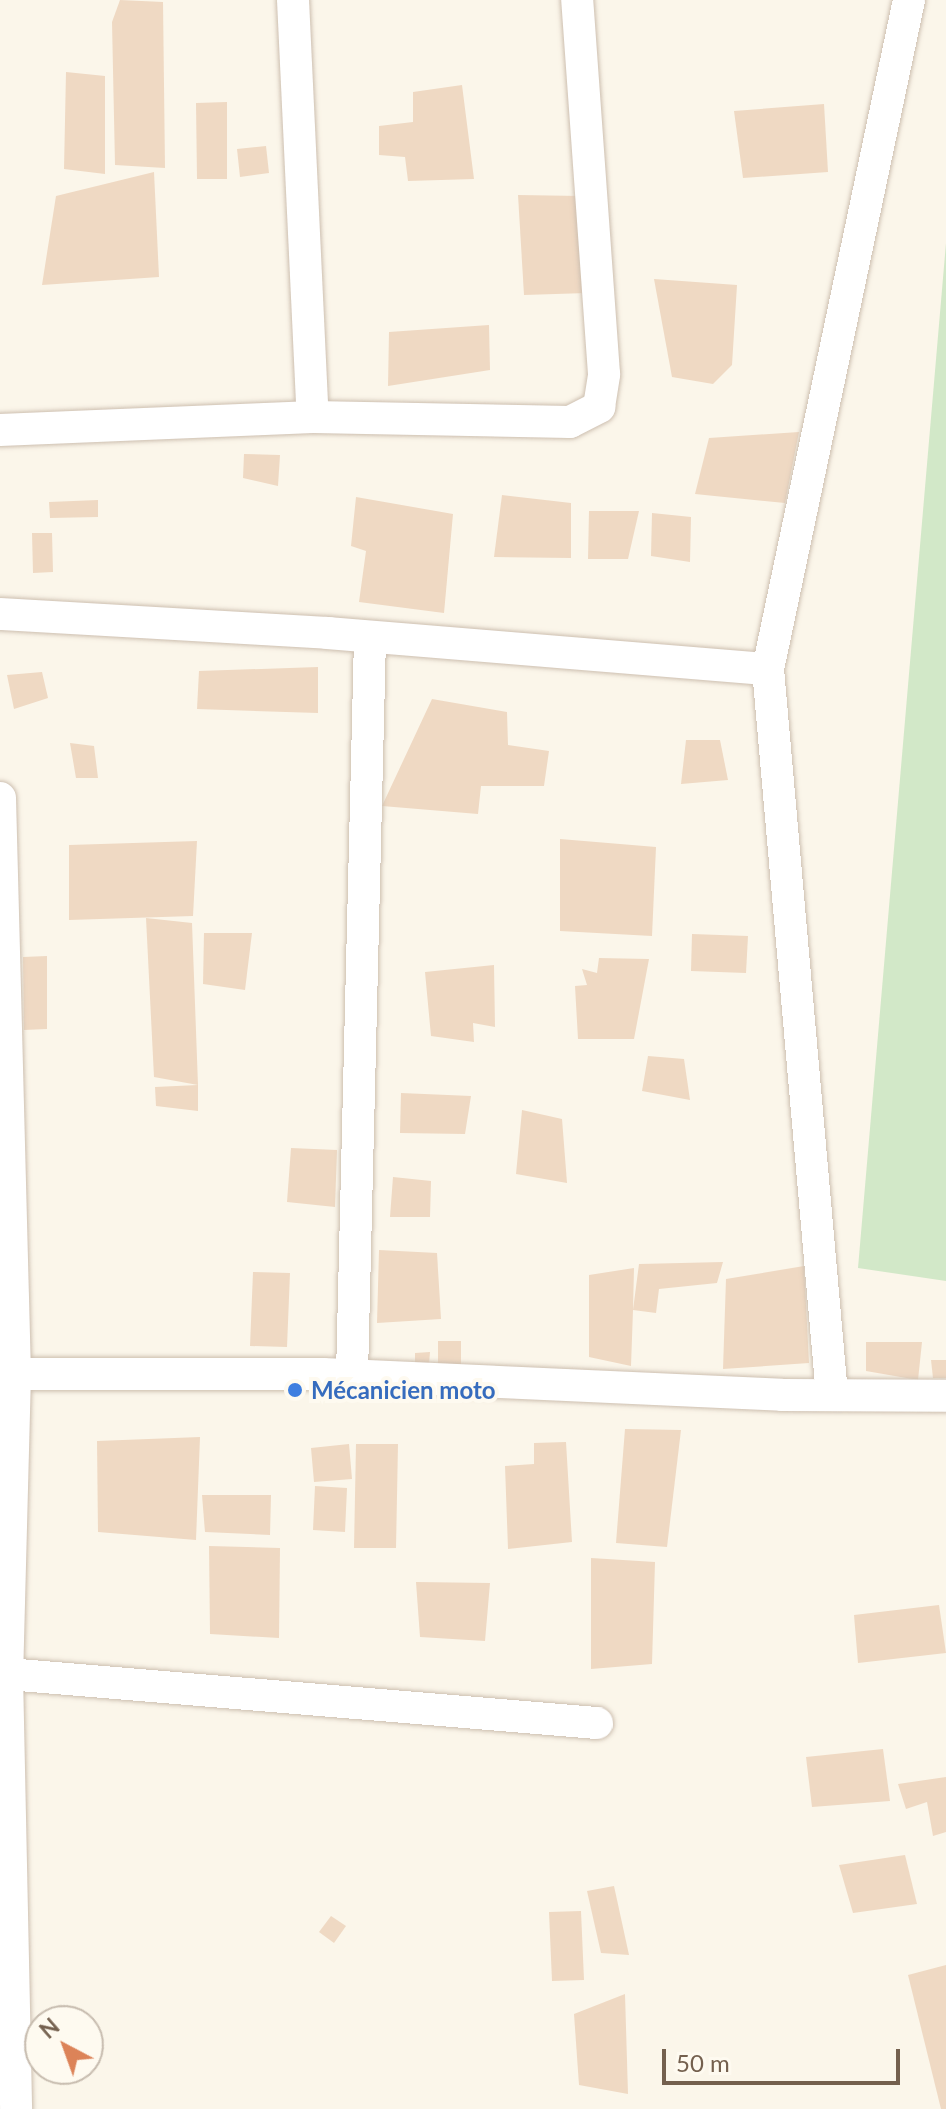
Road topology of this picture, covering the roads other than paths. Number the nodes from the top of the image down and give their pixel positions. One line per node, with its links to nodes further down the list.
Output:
1 (293, 0): 4 (street)
2 (577, 0): 4 (street)
3 (909, 0): 8 (street)
4 (313, 417): 5 (street)
5 (0, 430)
6 (0, 614): 7 (street)
7 (370, 637): 8 (street); 11 (street)
8 (768, 669): 12 (street)
9 (0, 798): 10 (street)
10 (7, 1374): 11 (street); 14 (street)
11 (352, 1375): 12 (street)
12 (832, 1395): 13 (street)
13 (946, 1396)
14 (7, 1674): 15 (street); 16 (street)
15 (597, 1723)
16 (16, 2109)

